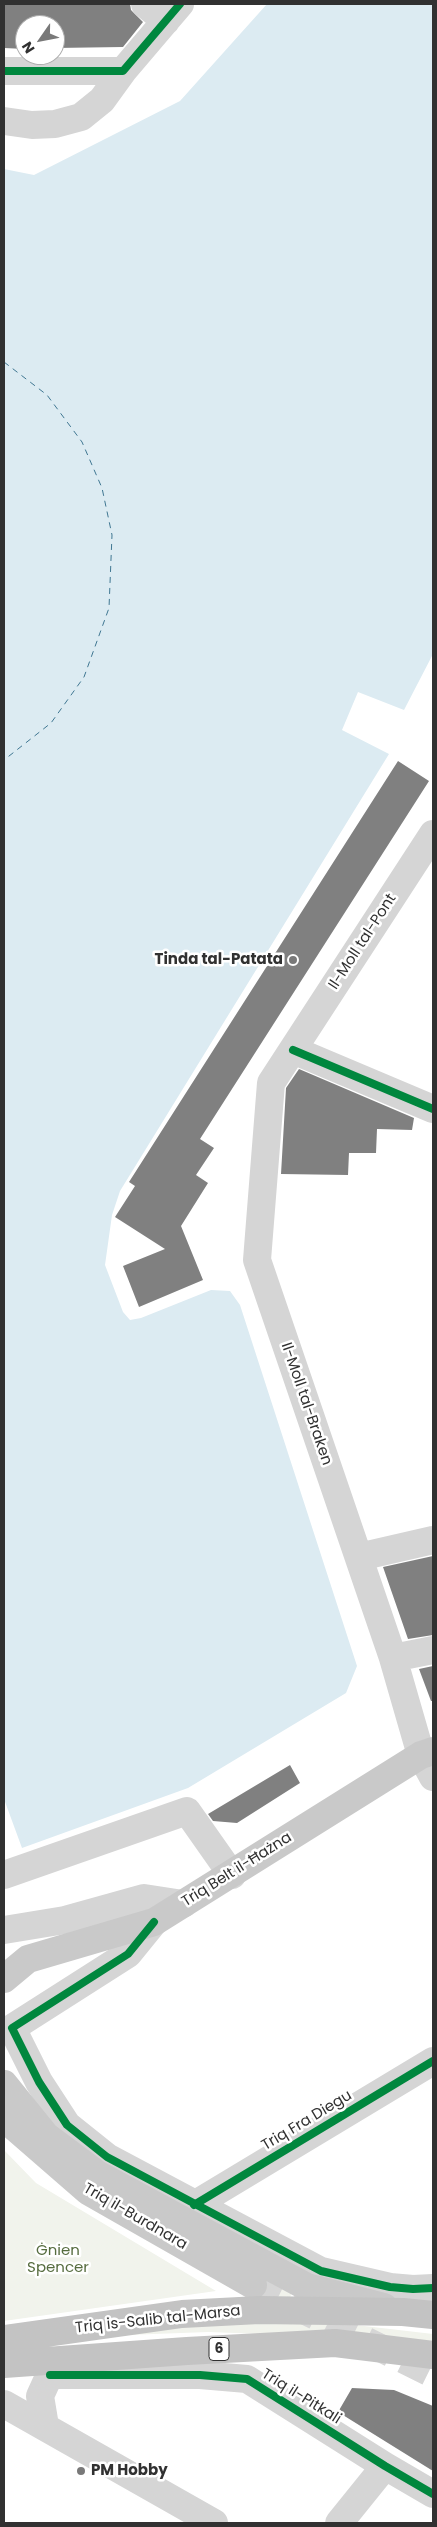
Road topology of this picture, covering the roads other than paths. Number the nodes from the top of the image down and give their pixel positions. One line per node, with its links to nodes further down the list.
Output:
1 (145, 4): 2 (street)
2 (173, 12): 4 (street)
3 (4, 71): 4 (street)
4 (122, 71): 5 (street)
5 (4, 121)
6 (433, 834): 7 (street, Il-Moll tal-Pont)
7 (293, 1050): 8 (street); 10 (street, Il-Moll tal-Braken)
8 (433, 1109)
9 (433, 1540): 10 (street)
10 (358, 1557): 12 (street, Il-Moll tal-Braken)
11 (433, 1650): 12 (street)
12 (394, 1658): 13 (street, Il-Moll tal-Braken)
13 (429, 1761): 15 (main road, Triq Belt il-Ħażna)
14 (4, 1875): 15 (street)
15 (232, 1875): 16 (main road, Triq Belt il-Ħażna)
16 (183, 1904): 17 (main road, Triq Belt il-Ħażna); 18 (street)
17 (154, 1922): 19 (main road, Triq Belt il-Ħażna); 23 (street)
18 (4, 1930)
19 (16, 1957): 20 (main road)
20 (4, 1979)
21 (433, 2061): 26 (street, Triq Fra Diegu)
22 (4, 2079): 23 (street)
23 (40, 2082): 26 (street)
24 (4, 2084): 29 (main road)
25 (4, 2118): 27 (main road, Triq il-Burdnara)
26 (194, 2205): 28 (street)
27 (253, 2285)
28 (433, 2288)
29 (403, 2312): 30 (highway, Triq is-Salib tal-Marsa); 31 (highway, Triq is-Salib tal-Marsa)
30 (433, 2315)
31 (4, 2338)
32 (433, 2355): 34 (highway, Triq is-Salib tal-Marsa / 6)
33 (4, 2364): 34 (highway, Triq is-Salib tal-Marsa / 6)
34 (53, 2368): 36 (street); 37 (street, Triq il-Pitkali)
35 (4, 2404): 36 (street)
36 (45, 2426): 39 (street)
37 (385, 2466): 38 (street, Triq il-Pitkali); 40 (street)
38 (433, 2494)
39 (214, 2523)
40 (340, 2523)

